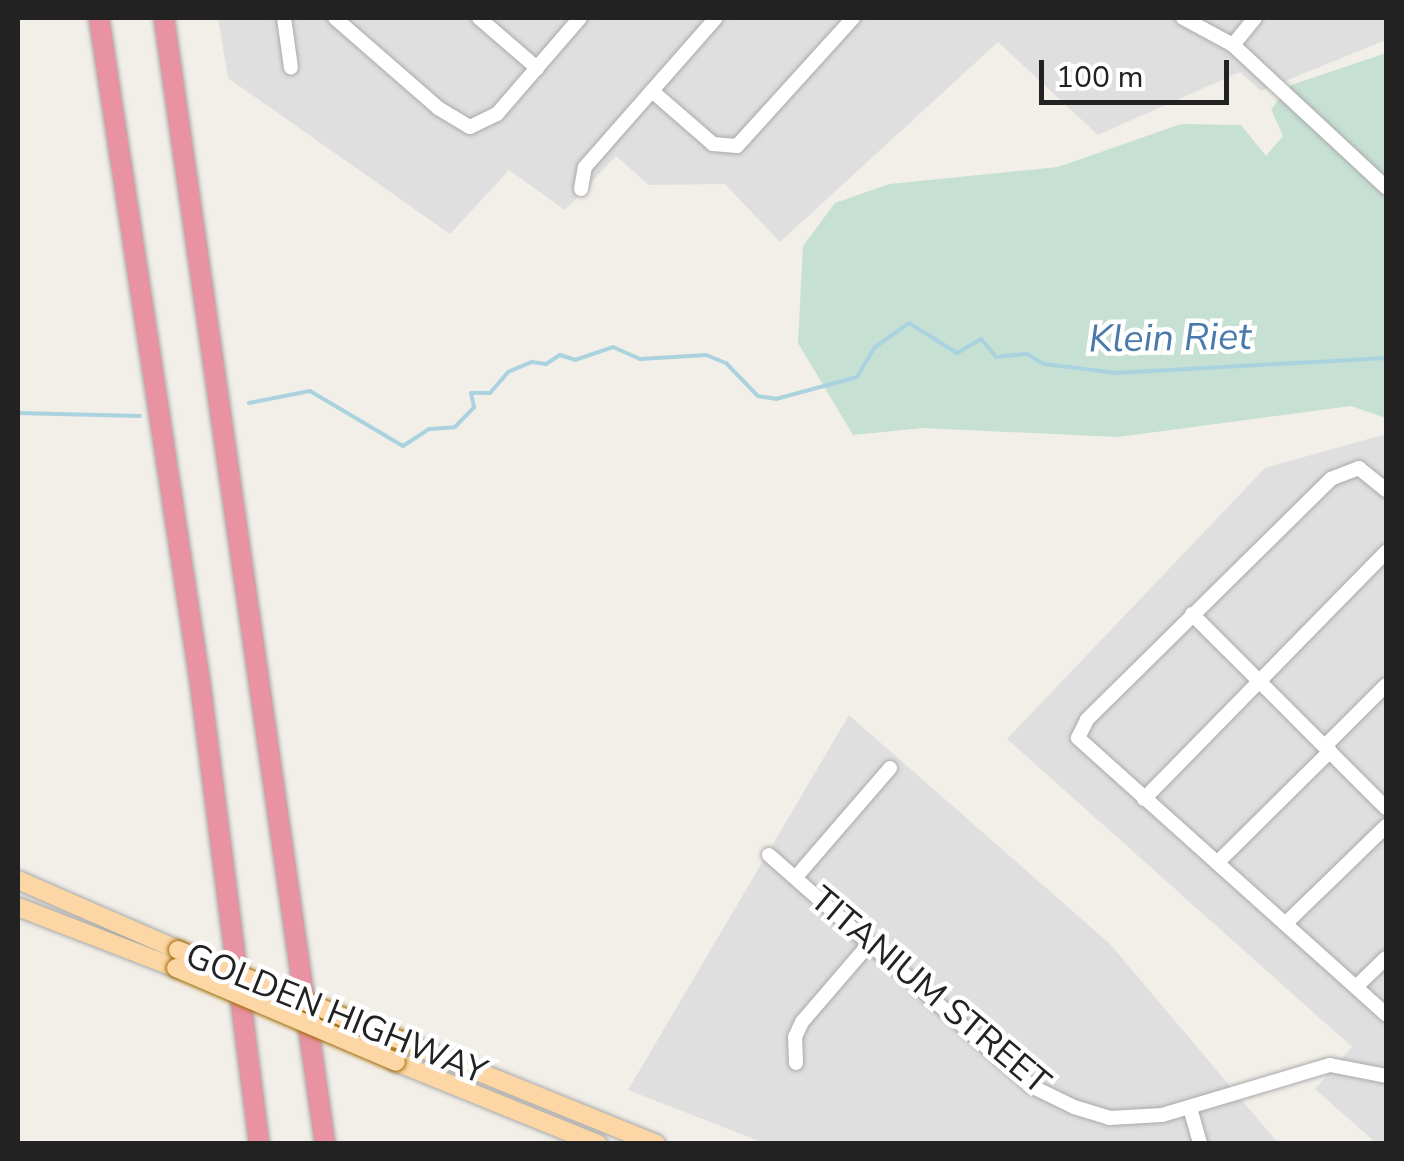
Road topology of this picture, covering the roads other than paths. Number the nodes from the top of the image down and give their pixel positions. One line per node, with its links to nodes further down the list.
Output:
1 (99, 18): 42 (highway)
2 (164, 18): 41 (highway)
3 (284, 18): 12 (street)
4 (335, 18): 13 (street)
5 (479, 18): 13 (street)
6 (580, 18): 13 (street)
7 (716, 18): 14 (street)
8 (853, 18): 14 (street)
9 (1183, 18): 11 (street)
10 (1255, 18): 11 (street)
11 (1233, 45): 15 (street)
12 (291, 68)
13 (537, 68)
14 (652, 91): 16 (street)
15 (1386, 187)
16 (581, 189)
17 (1386, 490): 19 (street)
18 (1386, 552): 20 (street)
19 (1192, 614): 20 (street); 24 (street)
20 (1258, 680): 22 (street); 24 (street)
21 (1386, 685): 22 (street)
22 (1327, 749): 25 (street); 28 (street)
23 (890, 768): 29 (street)
24 (1144, 799): 28 (street)
25 (1386, 808)
26 (1386, 826): 32 (street)
27 (768, 855): 29 (street, TITANIUM STREET)
28 (1218, 863): 32 (street)
29 (796, 877): 33 (street, TITANIUM STREET)
30 (18, 880): 35 (main road, GOLDEN HIGHWAY)
31 (18, 907): 35 (main road, GOLDEN HIGHWAY)
32 (1285, 924): 36 (street)
33 (869, 944): 38 (street); 40 (street, TITANIUM STREET)
34 (1386, 958): 36 (street)
35 (177, 959): 43 (main road, GOLDEN HIGHWAY, bridge); 44 (main road, GOLDEN HIGHWAY, bridge)
36 (1358, 985): 37 (street)
37 (1386, 1014)
38 (796, 1063)
39 (1386, 1076): 40 (street, TITANIUM STREET)
40 (1190, 1108): 45 (street)
41 (325, 1138)
42 (259, 1144)
43 (598, 1144)
44 (656, 1144)
45 (1200, 1144)

